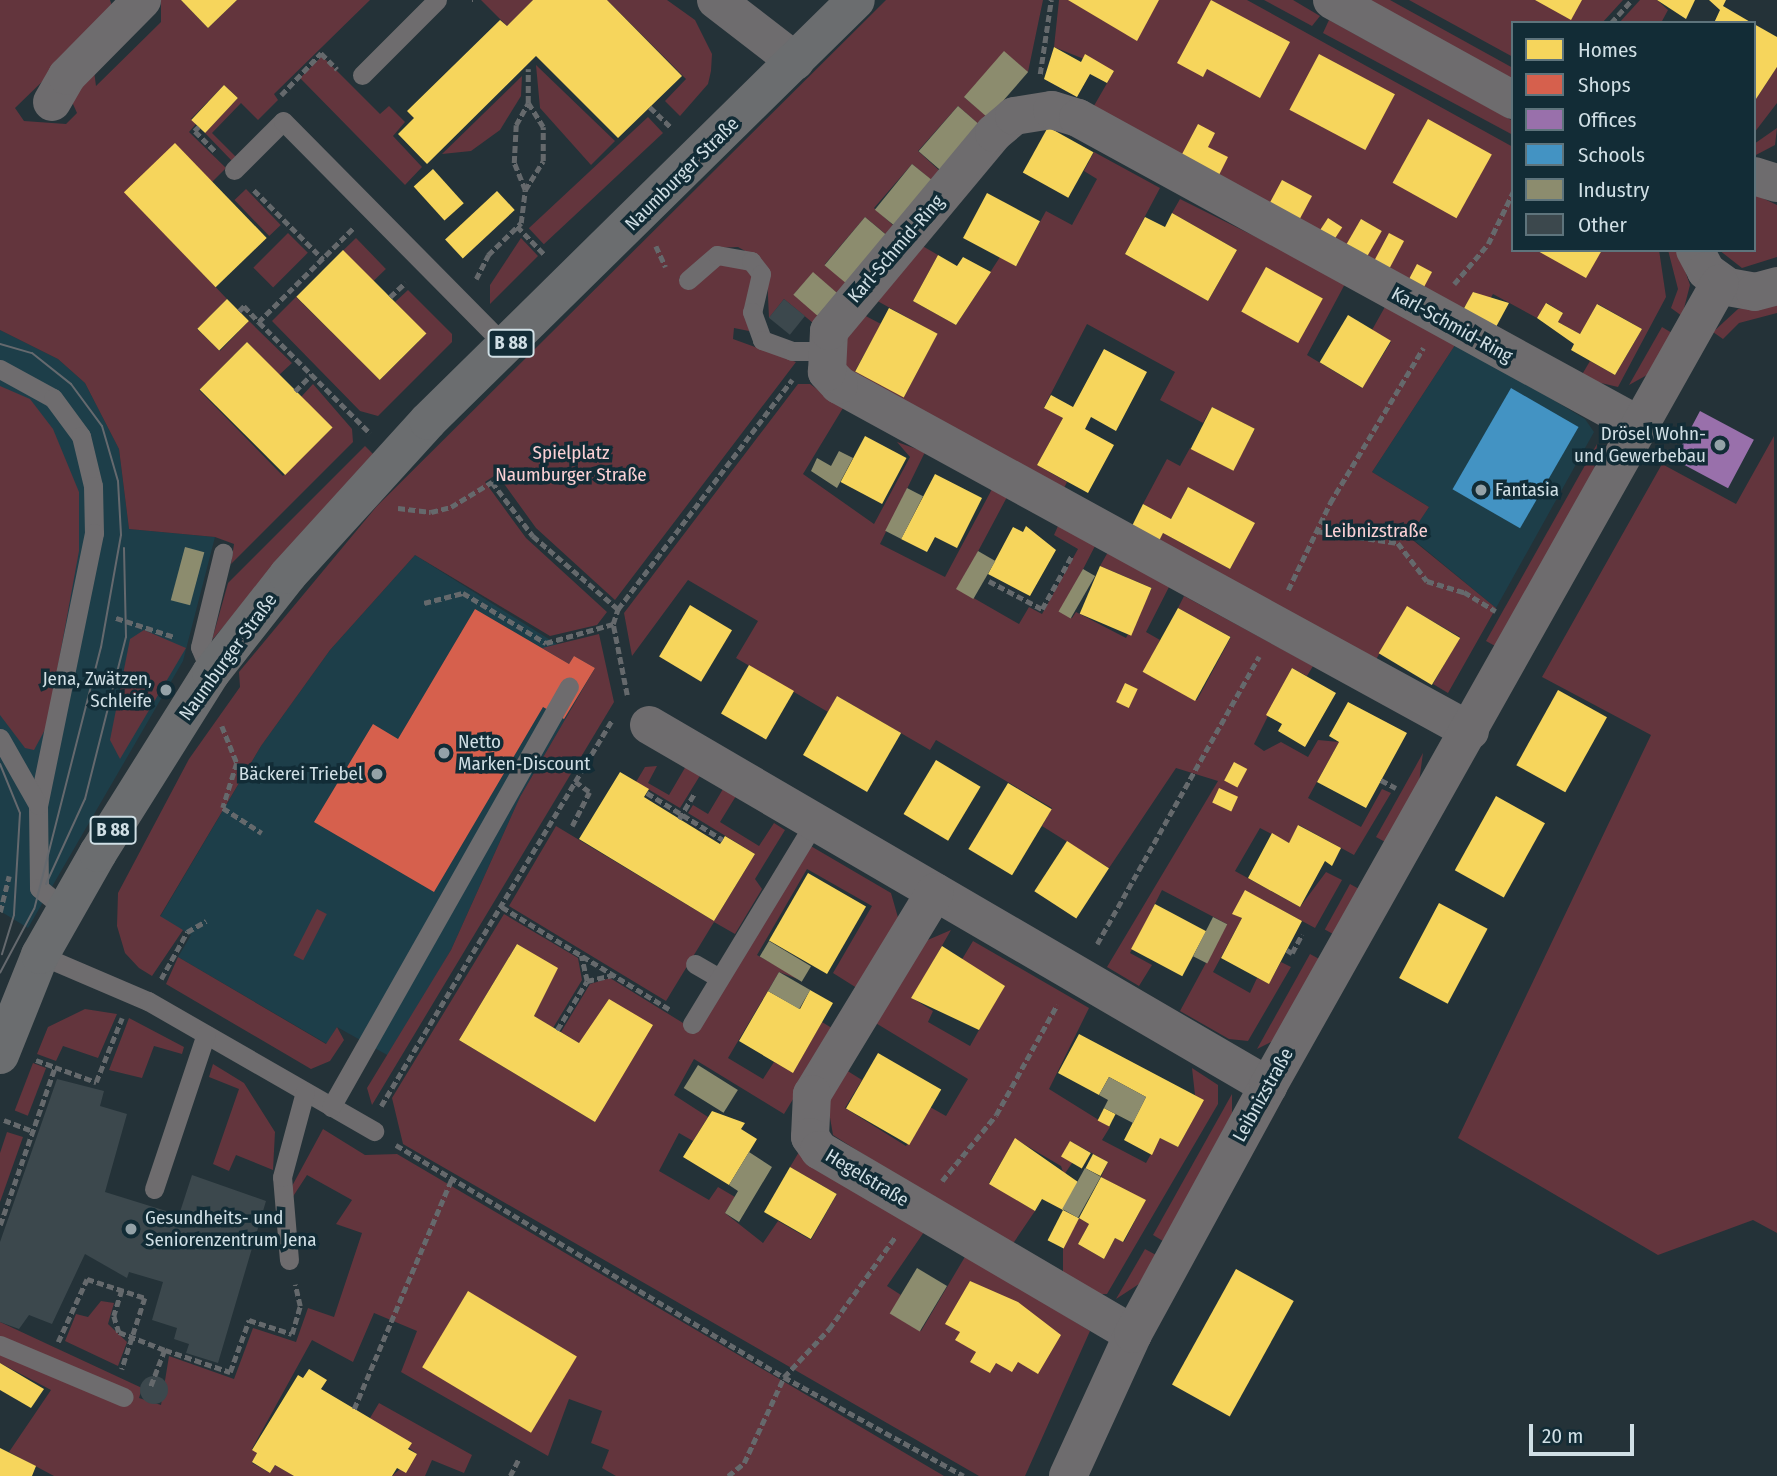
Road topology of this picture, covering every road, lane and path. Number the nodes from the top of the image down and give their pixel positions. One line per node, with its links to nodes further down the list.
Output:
1 (142, 0): 14 (street)
2 (437, 0): 11 (lane)
3 (716, 0): 10 (street)
4 (856, 0): 10 (main road, Naumburger Straße / B 88)
5 (1051, 0): 17 (path)
6 (1332, 0): 13 (street)
7 (1632, 0): 8 (path)
8 (1613, 21)
9 (313, 60): 12 (path)
10 (795, 61): 23 (main road, Naumburger Straße / B 88)
11 (362, 75)
12 (281, 93)
13 (1511, 99)
14 (51, 102)
15 (528, 103): 21 (path)
16 (650, 107): 19 (path)
17 (1034, 109): 36 (street, Karl-Schmid-Ring); 40 (street, Karl-Schmid-Ring)
18 (199, 127): 20 (path)
19 (676, 131)
20 (234, 170): 27 (path); 35 (lane)
21 (525, 190)
22 (1511, 196): 31 (path)
23 (642, 213): 28 (path); 35 (main road, Naumburger Straße / B 88)
24 (517, 226): 25 (path)
25 (542, 252)
26 (1697, 252): 29 (street)
27 (323, 259)
28 (688, 280): 36 (lane)
29 (1720, 283): 30 (street); 40 (street, Leibnizstraße)
30 (1777, 286)
31 (1448, 294)
32 (239, 311): 33 (path)
33 (259, 322)
34 (1427, 339): 42 (path)
35 (507, 346): 41 (main road, Naumburger Straße / B 88)
36 (824, 351): 48 (path); 58 (street)
37 (0, 369): 65 (lane)
38 (311, 375): 39 (path)
39 (295, 391)
40 (1640, 426): 58 (street, Leibnizstraße)
41 (361, 495): 48 (path); 54 (main road, Naumburger Straße / B 88)
42 (1316, 531): 46 (path); 49 (path)
43 (1065, 544): 45 (path)
44 (223, 554): 54 (lane)
45 (989, 581)
46 (1283, 602)
47 (424, 603): 51 (path)
48 (618, 609): 51 (path)
49 (1499, 613)
50 (116, 618): 52 (path)
51 (613, 624): 56 (path)
52 (160, 631)
53 (1261, 651): 79 (path)
54 (211, 673): 74 (main road, Naumburger Straße / B 88)
55 (569, 687): 97 (lane)
56 (631, 711): 62 (path); 67 (street)
57 (212, 718): 69 (path)
58 (1470, 731): 94 (street, Leibnizstraße)
59 (0, 738): 65 (lane)
60 (703, 780): 66 (path)
61 (1381, 780): 63 (path)
62 (575, 782): 68 (path); 73 (path)
63 (1399, 790)
64 (647, 793): 66 (path)
65 (38, 805): 74 (lane)
66 (680, 817): 70 (path)
67 (815, 821): 72 (street); 85 (lane)
68 (572, 826)
69 (262, 833)
70 (723, 840)
71 (11, 869): 75 (path)
72 (936, 892): 94 (street); 109 (street, Hegelstraße)
73 (502, 907): 81 (path); 96 (path)
74 (66, 910): 80 (main road, Naumburger Straße / B 88)
75 (0, 912)
76 (206, 921): 84 (path)
77 (1302, 934): 78 (path)
78 (1287, 950)
79 (1093, 951)
80 (40, 955): 91 (lane); 92 (main road, Naumburger Straße / B 88)
81 (581, 956): 83 (path); 86 (path)
82 (695, 964): 85 (lane)
83 (612, 975): 86 (path); 89 (path)
84 (161, 978)
85 (719, 978): 89 (lane)
86 (587, 981): 90 (path)
87 (1060, 1001): 103 (path)
88 (125, 1011): 93 (path)
89 (692, 1024)
90 (557, 1030)
91 (206, 1034): 95 (lane); 104 (lane)
92 (7, 1052): 93 (path)
93 (55, 1067): 99 (path)
94 (1268, 1086): 109 (street, Leibnizstraße)
95 (306, 1092): 97 (lane); 107 (lane)
96 (387, 1094)
97 (331, 1107): 100 (lane)
98 (4, 1119): 99 (path)
99 (33, 1131): 105 (path)
100 (374, 1131)
101 (393, 1143): 102 (path)
102 (453, 1178): 118 (path); 122 (path)
103 (937, 1187)
104 (154, 1189)
105 (0, 1225)
106 (879, 1258): 118 (path)
107 (289, 1260): 115 (path)
108 (122, 1290): 111 (path); 111 (path); 112 (path)
109 (1133, 1334): 127 (street, Leibnizstraße)
110 (48, 1338): 112 (path)
111 (132, 1339): 115 (path); 117 (path)
112 (57, 1344): 114 (path)
113 (0, 1345): 121 (lane)
114 (70, 1350)
115 (165, 1350): 120 (path)
116 (108, 1367): 117 (path)
117 (121, 1373): 119 (path)
118 (784, 1377): 125 (path); 126 (path)
119 (131, 1378)
120 (142, 1383)
121 (124, 1397)
122 (354, 1409)
123 (518, 1461): 124 (path)
124 (510, 1476)
125 (728, 1476)
126 (964, 1476)
127 (1068, 1476)

